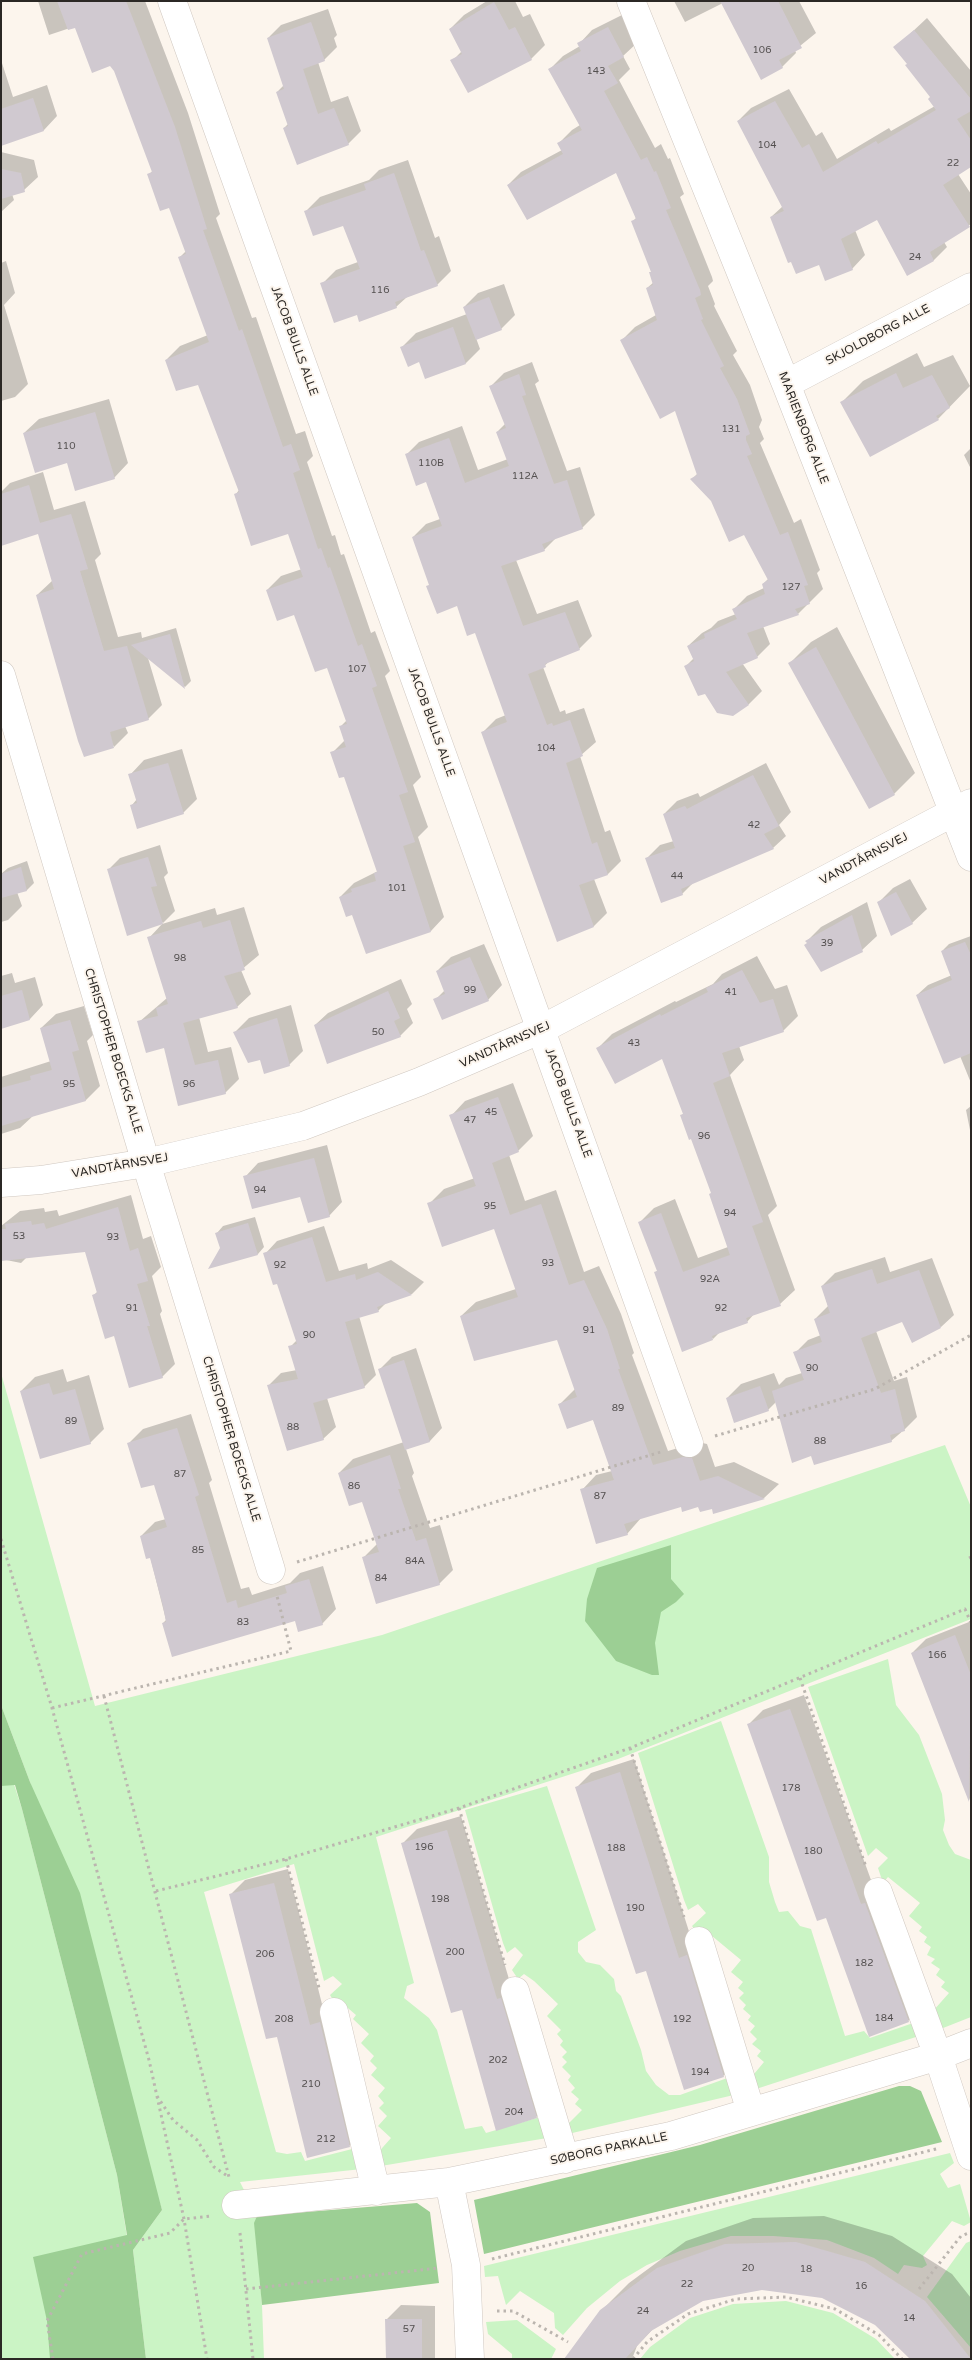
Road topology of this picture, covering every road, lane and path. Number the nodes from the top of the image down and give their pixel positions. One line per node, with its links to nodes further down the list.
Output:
1 (172, 1): 8 (street, JACOB BULLS ALLE)
2 (631, 1): 4 (street, MARIENBORG ALLE)
3 (971, 287): 4 (street, SKJOLDBORG ALLE)
4 (786, 384): 6 (street, MARIENBORG ALLE)
5 (1, 675): 9 (street, CHRISTOPHER BOECKS ALLE)
6 (962, 807): 7 (street, MARIENBORG ALLE); 8 (street, VANDTÅRNSVEJ)
7 (971, 856)
8 (542, 1029): 9 (street, VANDTÅRNSVEJ); 12 (street, JACOB BULLS ALLE)
9 (146, 1163): 10 (street, VANDTÅRNSVEJ); 14 (street, CHRISTOPHER BOECKS ALLE)
10 (1, 1183)
11 (971, 1336): 12 (path)
12 (689, 1443): 14 (path)
13 (1, 1539): 18 (path)
14 (271, 1570): 17 (path)
15 (971, 1623): 16 (path)
16 (800, 1678): 19 (path); 23 (path)
17 (104, 1696): 18 (path); 22 (path)
18 (52, 1708): 29 (path)
19 (630, 1748): 20 (path); 24 (path)
20 (459, 1808): 21 (path); 25 (path)
21 (286, 1859): 22 (path); 26 (path)
22 (156, 1891): 33 (path)
23 (878, 1892): 28 (street)
24 (699, 1941): 30 (street)
25 (515, 1991): 32 (street)
26 (334, 2012): 35 (street)
27 (971, 2043): 28 (street, SØBORG PARKALLE)
28 (938, 2056): 30 (street, SØBORG PARKALLE); 31 (street)
29 (156, 2093): 33 (path); 37 (path)
30 (751, 2112): 32 (street, SØBORG PARKALLE)
31 (968, 2149): 39 (path)
32 (565, 2159): 34 (street, SØBORG PARKALLE)
33 (229, 2177): 36 (path)
34 (449, 2182): 35 (street, SØBORG PARKALLE); 39 (street)
35 (376, 2191): 36 (street, SØBORG PARKALLE)
36 (236, 2204): 40 (path)
37 (184, 2219): 44 (path); 45 (path)
38 (971, 2232): 41 (path)
39 (466, 2265): 40 (path); 42 (street)
40 (246, 2289): 46 (path)
41 (919, 2289)
42 (468, 2311): 43 (path); 47 (street)
43 (568, 2342)
44 (53, 2359)
45 (207, 2359)
46 (253, 2359)
47 (470, 2359)
48 (633, 2359): 49 (path)
49 (902, 2359)

